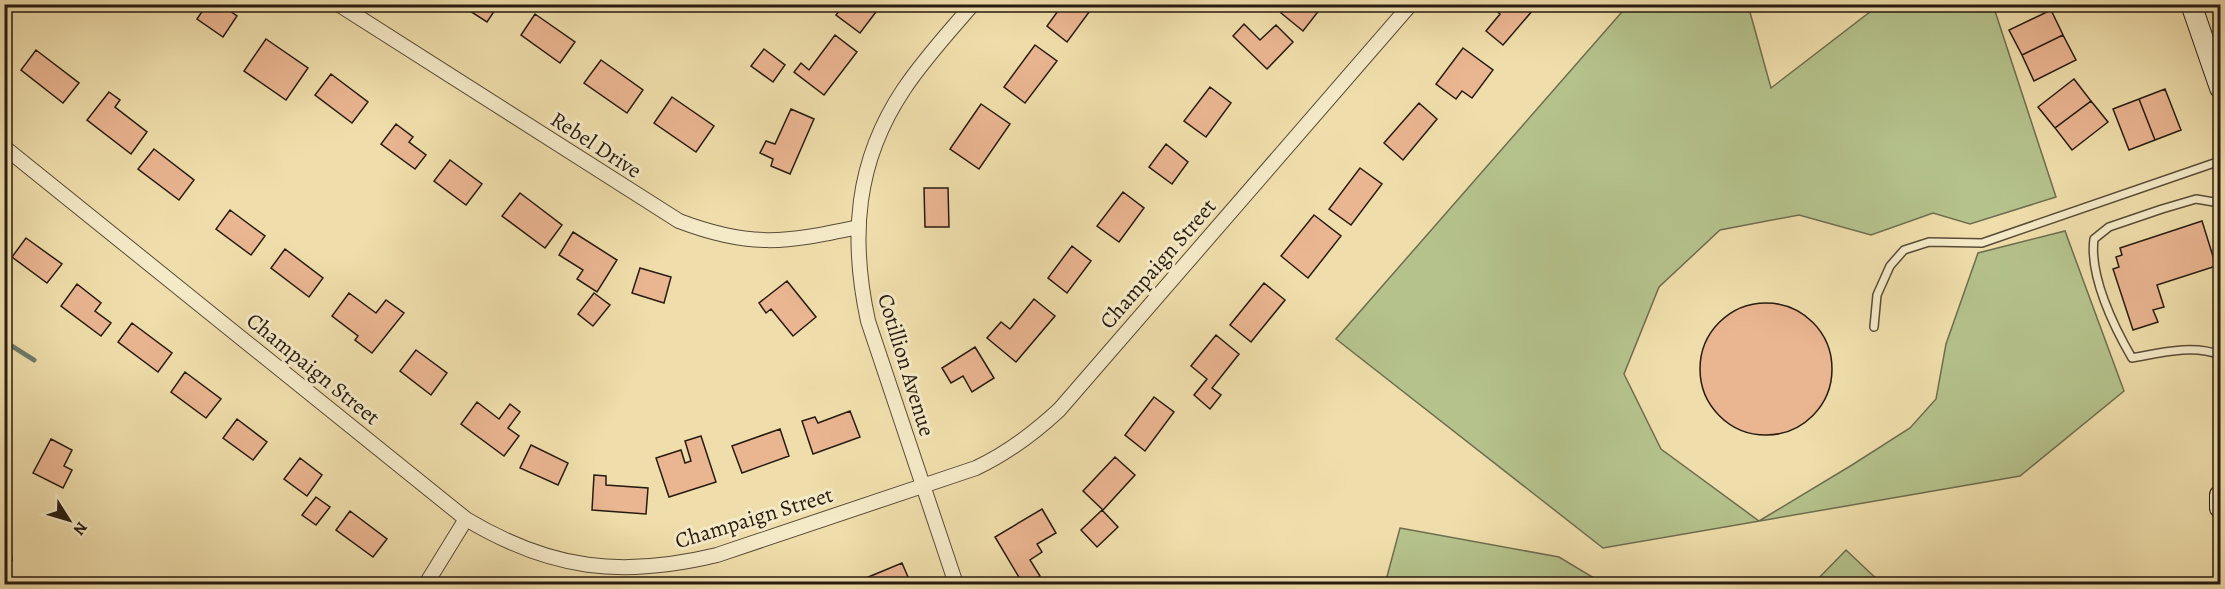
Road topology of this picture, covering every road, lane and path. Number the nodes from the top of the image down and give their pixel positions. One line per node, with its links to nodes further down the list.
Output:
1 (338, 4): 9 (street, Rebel Drive)
2 (973, 4): 9 (street, Cotillion Avenue)
3 (1411, 4): 12 (street, Champaign Street)
4 (2191, 4): 5 (main road)
5 (2220, 88)
6 (4, 147): 15 (street, Champaign Street)
7 (2220, 161): 10 (lane)
8 (2220, 203): 11 (lane)
9 (858, 227): 12 (street, Cotillion Avenue)
10 (1874, 327)
11 (2220, 355)
12 (923, 486): 15 (street, Champaign Street); 17 (street, Cotillion Avenue)
13 (2220, 495): 14 (main road)
14 (2220, 508)
15 (466, 519): 16 (street)
16 (426, 585)
17 (956, 585)

